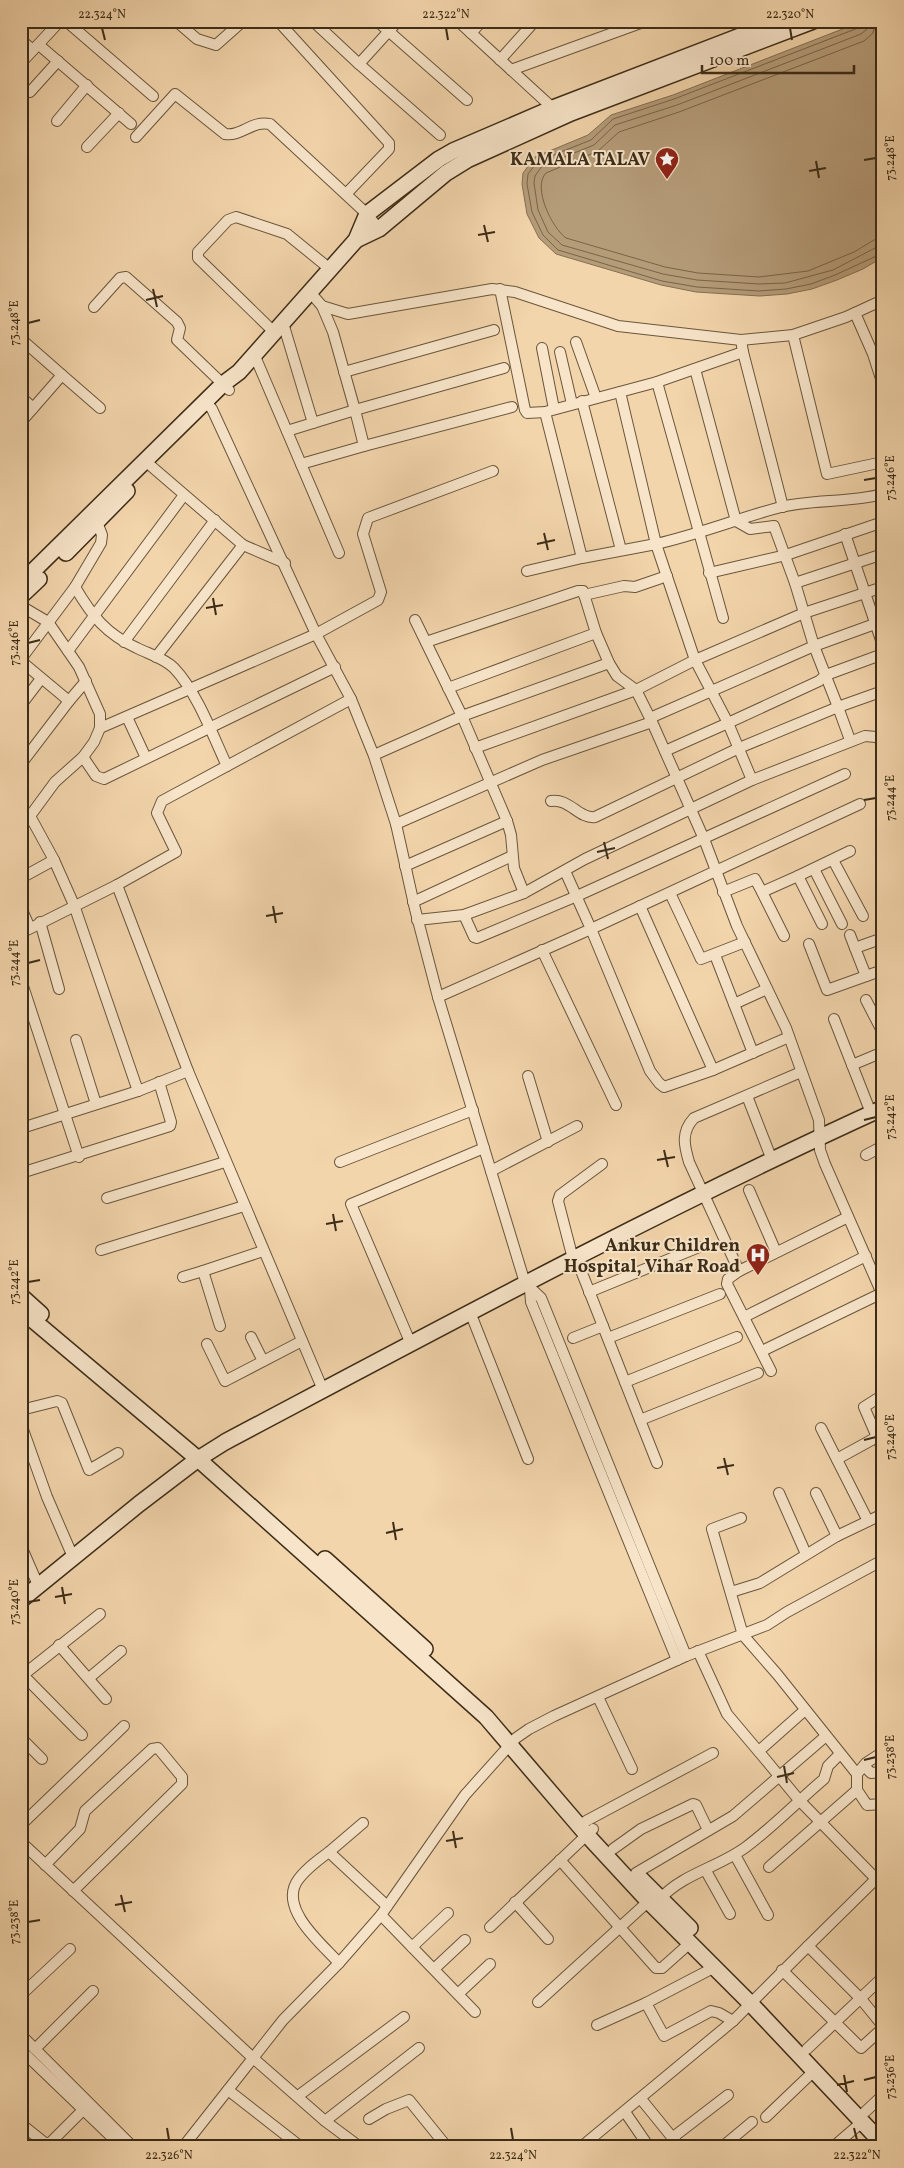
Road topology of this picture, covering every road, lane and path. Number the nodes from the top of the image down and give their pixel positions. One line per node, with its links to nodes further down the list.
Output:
1 (66, 21): 27 (street)
2 (176, 21): 15 (street)
3 (228, 21): 15 (street)
4 (278, 21): 36 (street)
5 (313, 21): 23 (street)
6 (377, 21): 16 (street)
7 (398, 21): 16 (street)
8 (458, 21): 17 (street)
9 (482, 21): 17 (street)
10 (535, 21): 20 (street)
11 (779, 21): 30 (street)
12 (813, 21): 30 (street)
13 (645, 22): 24 (street)
14 (55, 23): 19 (street)
15 (240, 25)
16 (388, 32): 23 (street); 28 (street)
17 (471, 33): 20 (street)
18 (21, 40): 19 (street)
19 (36, 47): 21 (street); 22 (street)
20 (500, 60): 24 (street)
21 (58, 61): 25 (street); 26 (street)
22 (21, 63)
23 (359, 64): 33 (street)
24 (511, 70): 30 (street)
25 (87, 85): 29 (street); 31 (street)
26 (30, 92)
27 (153, 96)
28 (467, 100)
29 (119, 113): 32 (street); 35 (street)
30 (557, 113): 37 (street); 38 (street)
31 (58, 121)
32 (131, 124)
33 (440, 134)
34 (136, 137): 36 (street)
35 (87, 147)
36 (346, 194): 37 (street)
37 (367, 214): 38 (street); 39 (street)
38 (380, 229): 39 (street)
39 (356, 240): 40 (street)
40 (330, 269): 42 (street); 47 (street)
41 (500, 290): 44 (street); 51 (street); 73 (street)
42 (309, 291): 44 (street); 47 (street)
43 (883, 300): 46 (street)
44 (322, 306): 59 (street)
45 (94, 307): 63 (street)
46 (855, 313): 49 (street); 62 (street)
47 (278, 327): 56 (street); 75 (street)
48 (494, 330): 59 (street)
49 (793, 335): 51 (street); 78 (street)
50 (21, 339): 60 (street)
51 (741, 340): 55 (street)
52 (576, 342): 66 (street)
53 (542, 348): 73 (street)
54 (560, 352): 67 (street)
55 (743, 352): 58 (street); 84 (street)
56 (254, 354): 63 (street); 76 (street)
57 (504, 368): 72 (street)
58 (695, 369): 61 (street); 86 (street)
59 (344, 372): 72 (street)
60 (62, 375): 70 (street); 71 (street)
61 (657, 382): 64 (street); 89 (street)
62 (883, 385)
63 (226, 387): 68 (street)
64 (620, 392): 66 (street); 91 (street)
65 (21, 397): 70 (street)
66 (596, 398): 67 (street)
67 (577, 403): 73 (street); 93 (street)
68 (209, 405): 80 (street); 98 (street); 103 (street)
69 (512, 407): 77 (street)
70 (33, 408): 74 (street)
71 (100, 408)
72 (355, 410): 75 (street); 77 (street)
73 (549, 410): 97 (street)
74 (21, 422)
75 (313, 423): 76 (street)
76 (287, 431): 79 (street)
77 (364, 446): 79 (street)
78 (883, 462)
79 (301, 464): 94 (street)
80 (151, 466): 83 (street); 87 (street)
81 (493, 471): 118 (street)
82 (883, 494): 84 (street)
83 (184, 495): 85 (street); 112 (street)
84 (783, 507): 86 (street)
85 (215, 520): 92 (street); 119 (street)
86 (736, 521): 89 (street); 96 (street)
87 (97, 522): 105 (street); 109 (street)
88 (883, 522): 90 (street)
89 (698, 534): 91 (street); 101 (street)
90 (845, 534): 96 (street); 99 (street)
91 (656, 544): 93 (street); 102 (street)
92 (243, 545): 98 (street); 125 (street)
93 (621, 550): 97 (street)
94 (339, 553)
95 (883, 554): 99 (street)
96 (786, 555): 101 (street); 104 (street)
97 (582, 558): 100 (street)
98 (285, 563): 118 (street)
99 (855, 563): 104 (street); 107 (street)
100 (527, 571)
101 (709, 573): 113 (street)
102 (667, 576): 108 (street); 127 (street)
103 (21, 583)
104 (795, 583): 111 (street)
105 (75, 587): 112 (street); 115 (street)
106 (883, 587): 107 (street)
107 (865, 594): 111 (street); 116 (street)
108 (584, 595): 117 (street); 120 (street)
109 (21, 596)
110 (21, 606): 115 (street)
111 (804, 613): 121 (street); 127 (street)
112 (94, 618): 119 (street); 123 (street)
113 (723, 618)
114 (416, 620): 120 (street)
115 (48, 622): 123 (street); 126 (street)
116 (879, 622): 121 (street); 122 (street)
117 (596, 633): 128 (street); 133 (street)
118 (316, 634): 129 (street); 134 (street)
119 (124, 642): 125 (street)
120 (426, 642): 133 (street)
121 (814, 646): 130 (street); 136 (street)
122 (883, 646)
123 (68, 651): 132 (street)
124 (883, 654): 130 (street)
125 (156, 657): 134 (street)
126 (21, 660): 131 (street)
127 (695, 660): 135 (street); 136 (street)
128 (609, 663): 135 (street); 142 (street)
129 (335, 667): 138 (street); 147 (street)
130 (826, 675): 141 (street); 145 (street)
131 (40, 680): 139 (street); 140 (street)
132 (86, 681): 139 (street); 146 (street)
133 (448, 688): 142 (street)
134 (190, 690): 143 (street); 147 (street)
135 (636, 690): 144 (street); 150 (street)
136 (711, 691): 144 (street); 145 (street)
137 (883, 691): 141 (street)
138 (351, 699): 153 (street); 157 (street)
139 (69, 701): 156 (street)
140 (21, 705)
141 (838, 707): 148 (street); 151 (street)
142 (462, 716): 150 (street); 153 (street)
143 (127, 717): 146 (street); 155 (street)
144 (651, 720): 152 (street); 161 (street)
145 (728, 723): 151 (street); 152 (street)
146 (100, 728): 154 (street)
147 (209, 728): 155 (street); 157 (street)
148 (850, 740): 149 (street); 160 (street)
149 (883, 741)
150 (475, 748): 161 (street)
151 (739, 748): 159 (street); 160 (street)
152 (665, 751): 159 (street)
153 (374, 755): 167 (street)
154 (83, 757): 155 (street); 165 (street)
155 (146, 758)
156 (21, 764)
157 (227, 766): 180 (street)
158 (845, 774): 169 (street)
159 (676, 778): 162 (street); 164 (street)
160 (752, 780): 164 (street)
161 (490, 782): 166 (street); 167 (street)
162 (551, 801)
163 (860, 804): 176 (street)
164 (690, 809): 169 (street); 177 (street)
165 (30, 816): 168 (street); 172 (street)
166 (507, 821): 171 (street); 174 (street)
167 (396, 824): 174 (street)
168 (21, 828)
169 (704, 839): 176 (street); 185 (street)
170 (850, 851): 173 (street)
171 (512, 856): 183 (street); 186 (street)
172 (54, 860): 179 (street); 187 (street)
173 (834, 860): 175 (street); 191 (street)
174 (405, 866): 186 (street)
175 (814, 869): 178 (street); 195 (street)
176 (715, 870): 181 (street); 184 (street)
177 (565, 871): 183 (street); 185 (street)
178 (798, 876): 182 (street); 194 (street)
179 (21, 878)
180 (117, 885): 187 (street); 222 (street)
181 (722, 892): 182 (street); 201 (street)
182 (762, 892): 199 (street)
183 (524, 893): 190 (street)
184 (670, 893): 188 (street); 205 (street)
185 (577, 896): 190 (street); 196 (street)
186 (413, 902): 192 (street)
187 (74, 905): 193 (street); 226 (street)
188 (640, 906): 196 (street); 221 (street)
189 (21, 908): 197 (street)
190 (464, 915): 192 (street)
191 (863, 916)
192 (418, 920): 211 (street)
193 (40, 922): 197 (street); 209 (street)
194 (822, 924)
195 (842, 924)
196 (590, 929): 204 (street); 221 (street)
197 (26, 930)
198 (850, 935): 203 (street)
199 (784, 936)
200 (883, 938): 203 (street)
201 (745, 942): 205 (street); 210 (street)
202 (809, 944): 207 (street)
203 (855, 948): 207 (street)
204 (542, 950): 211 (street); 229 (street)
205 (715, 955): 213 (street)
206 (883, 970): 207 (street)
207 (866, 976)
208 (21, 980): 233 (street)
209 (59, 989)
210 (767, 989): 213 (street); 216 (street)
211 (438, 997): 230 (street)
212 (866, 1000): 215 (street)
213 (734, 1004): 219 (street)
214 (834, 1019): 220 (street)
215 (883, 1033)
216 (789, 1038): 219 (street); 223 (street)
217 (76, 1040): 228 (street)
218 (883, 1052): 220 (street)
219 (753, 1053): 221 (street)
220 (852, 1066): 231 (street)
221 (713, 1070)
222 (188, 1072): 225 (street); 243 (street)
223 (801, 1072): 227 (street); 236 (street)
224 (528, 1076): 237 (street)
225 (159, 1082): 226 (street); 241 (street)
226 (138, 1091): 228 (street)
227 (747, 1096): 242 (street); 249 (street)
228 (96, 1104): 233 (street)
229 (616, 1105)
230 (473, 1110): 239 (street); 244 (street)
231 (877, 1110): 236 (street)
232 (21, 1114): 235 (street)
233 (64, 1114): 235 (street); 241 (street)
234 (577, 1126): 237 (street)
235 (23, 1127)
236 (819, 1138): 242 (street); 252 (street)
237 (548, 1142): 246 (street)
238 (883, 1146): 240 (street)
239 (484, 1148): 246 (street); 278 (street)
240 (866, 1155)
241 (80, 1156): 247 (street)
242 (772, 1160): 249 (street)
243 (225, 1162): 250 (street); 251 (street)
244 (340, 1162)
245 (602, 1164): 258 (street)
246 (491, 1171): 262 (street)
247 (21, 1173)
248 (749, 1190): 256 (street)
249 (705, 1193): 258 (street); 260 (street)
250 (107, 1198)
251 (244, 1206): 254 (street); 255 (street)
252 (848, 1217): 256 (street); 257 (street)
253 (699, 1247): 263 (street)
254 (102, 1250)
255 (264, 1252): 259 (street); 276 (street)
256 (776, 1252): 260 (street)
257 (866, 1256): 265 (street); 269 (street)
258 (573, 1259): 262 (street); 263 (street)
259 (203, 1271): 261 (street); 270 (street)
260 (739, 1271): 269 (street)
261 (183, 1277)
262 (528, 1286): 268 (street); 315 (street)
263 (590, 1292): 271 (street)
264 (720, 1294): 275 (street)
265 (882, 1295): 279 (street)
266 (21, 1296): 293 (street)
267 (21, 1310): 293 (street)
268 (470, 1312): 278 (street); 294 (street)
269 (744, 1317): 279 (street)
270 (220, 1326)
271 (603, 1326): 274 (street); 275 (street)
272 (252, 1337): 280 (street)
273 (737, 1337): 283 (street)
274 (573, 1338)
275 (608, 1338): 283 (street)
276 (302, 1341): 280 (street); 284 (street)
277 (207, 1344): 280 (street)
278 (411, 1344): 284 (street)
279 (762, 1351): 281 (street)
280 (263, 1361)
281 (771, 1371)
282 (758, 1373): 287 (street)
283 (625, 1382): 287 (street)
284 (323, 1390): 293 (street)
285 (883, 1395): 290 (street)
286 (21, 1410): 292 (street)
287 (640, 1420): 296 (street)
288 (21, 1424): 305 (street)
289 (821, 1428): 295 (street)
290 (877, 1438): 291 (street); 295 (street)
291 (883, 1449)
292 (118, 1453)
293 (202, 1456): 305 (street); 325 (street)
294 (528, 1459)
295 (837, 1459): 301 (street)
296 (657, 1463)
297 (779, 1493): 304 (street)
298 (816, 1494): 302 (street)
299 (883, 1514): 301 (street)
300 (741, 1518): 308 (street)
301 (868, 1521): 302 (street)
302 (837, 1536): 304 (street)
303 (21, 1546): 307 (street)
304 (806, 1554): 308 (street)
305 (73, 1557): 307 (street)
306 (883, 1560): 311 (street)
307 (38, 1585): 309 (street)
308 (731, 1592): 311 (street)
309 (21, 1600)
310 (100, 1614): 312 (street)
311 (743, 1635): 314 (street); 320 (street)
312 (59, 1645): 316 (street); 317 (street)
313 (121, 1651): 317 (street)
314 (698, 1651): 315 (street); 326 (street)
315 (682, 1658): 318 (street)
316 (22, 1674): 322 (street)
317 (89, 1678): 319 (street)
318 (598, 1697): 325 (street); 332 (street)
319 (106, 1699)
320 (805, 1710): 323 (street); 326 (street)
321 (124, 1726): 341 (street)
322 (82, 1735)
323 (826, 1736): 329 (street); 335 (street)
324 (21, 1738): 330 (street)
325 (513, 1742): 342 (street); 357 (street)
326 (759, 1752): 335 (street)
327 (883, 1752): 331 (street)
328 (713, 1753): 342 (street)
329 (840, 1754): 334 (street); 337 (street)
330 (42, 1759)
331 (864, 1766): 333 (street); 334 (street)
332 (632, 1770)
333 (883, 1772)
334 (857, 1774): 336 (street)
335 (779, 1775): 337 (street); 343 (street)
336 (857, 1790): 338 (street); 339 (street)
337 (799, 1800): 339 (street); 347 (street)
338 (883, 1804)
339 (820, 1822): 350 (street); 353 (street)
340 (363, 1823): 346 (street)
341 (21, 1825)
342 (589, 1828): 345 (street); 348 (street); 355 (street)
343 (708, 1830): 345 (street); 352 (street)
344 (21, 1842): 349 (street)
345 (613, 1849): 352 (street)
346 (329, 1852): 357 (street); 369 (street)
347 (734, 1855): 351 (street); 360 (street)
348 (560, 1860): 356 (street); 362 (street)
349 (45, 1865): 354 (street); 354 (street)
350 (769, 1867)
351 (706, 1871): 355 (street); 359 (street)
352 (636, 1873): 355 (street)
353 (879, 1882): 366 (street)
354 (73, 1891): 393 (street)
355 (655, 1898): 362 (street); 365 (street); 378 (street)
356 (515, 1902): 361 (street); 363 (street)
357 (384, 1910): 367 (street); 369 (street)
358 (448, 1913): 367 (street)
359 (730, 1914)
360 (768, 1915)
361 (490, 1926)
362 (619, 1928): 365 (street); 380 (street)
363 (548, 1938)
364 (465, 1940): 372 (street)
365 (690, 1943): 371 (street)
366 (808, 1946): 373 (street); 379 (street)
367 (412, 1947): 372 (street)
368 (70, 1949): 377 (street)
369 (339, 1963): 393 (street)
370 (490, 1964): 376 (street)
371 (715, 1967): 378 (street); 381 (street)
372 (434, 1969): 376 (street)
373 (782, 1970): 378 (street); 385 (street)
374 (883, 1977): 379 (street)
375 (94, 1991): 389 (street)
376 (458, 1994): 382 (street)
377 (21, 1995)
378 (753, 1999): 384 (street); 391 (street); 394 (street)
379 (861, 1999): 385 (street); 387 (street)
380 (538, 2002)
381 (646, 2003): 384 (street); 386 (street)
382 (476, 2012)
383 (404, 2017): 398 (street)
384 (733, 2021): 399 (street)
385 (834, 2024): 387 (street); 391 (street)
386 (596, 2025)
387 (883, 2027)
388 (21, 2035): 389 (street)
389 (35, 2048): 413 (street)
390 (419, 2048): 405 (street)
391 (807, 2049): 403 (street)
392 (21, 2050): 400 (street)
393 (254, 2058): 395 (street); 398 (street)
394 (814, 2072): 402 (street); 403 (street)
395 (228, 2090): 411 (street); 414 (street)
396 (728, 2095): 409 (street)
397 (883, 2095): 403 (street)
398 (298, 2096): 405 (street)
399 (641, 2099): 401 (street); 409 (street)
400 (83, 2110): 407 (street); 412 (street)
401 (625, 2112): 417 (street); 418 (street)
402 (766, 2117)
403 (864, 2117): 408 (street); 410 (street); 421 (street)
404 (369, 2119): 416 (street)
405 (325, 2121): 415 (street)
406 (752, 2122): 420 (street)
407 (21, 2124)
408 (883, 2130)
409 (672, 2138): 419 (street)
410 (883, 2144)
411 (297, 2146)
412 (122, 2147)
413 (133, 2147)
414 (183, 2147)
415 (360, 2147)
416 (447, 2147)
417 (581, 2147)
418 (649, 2147)
419 (680, 2147)
420 (722, 2147)
421 (833, 2147)

